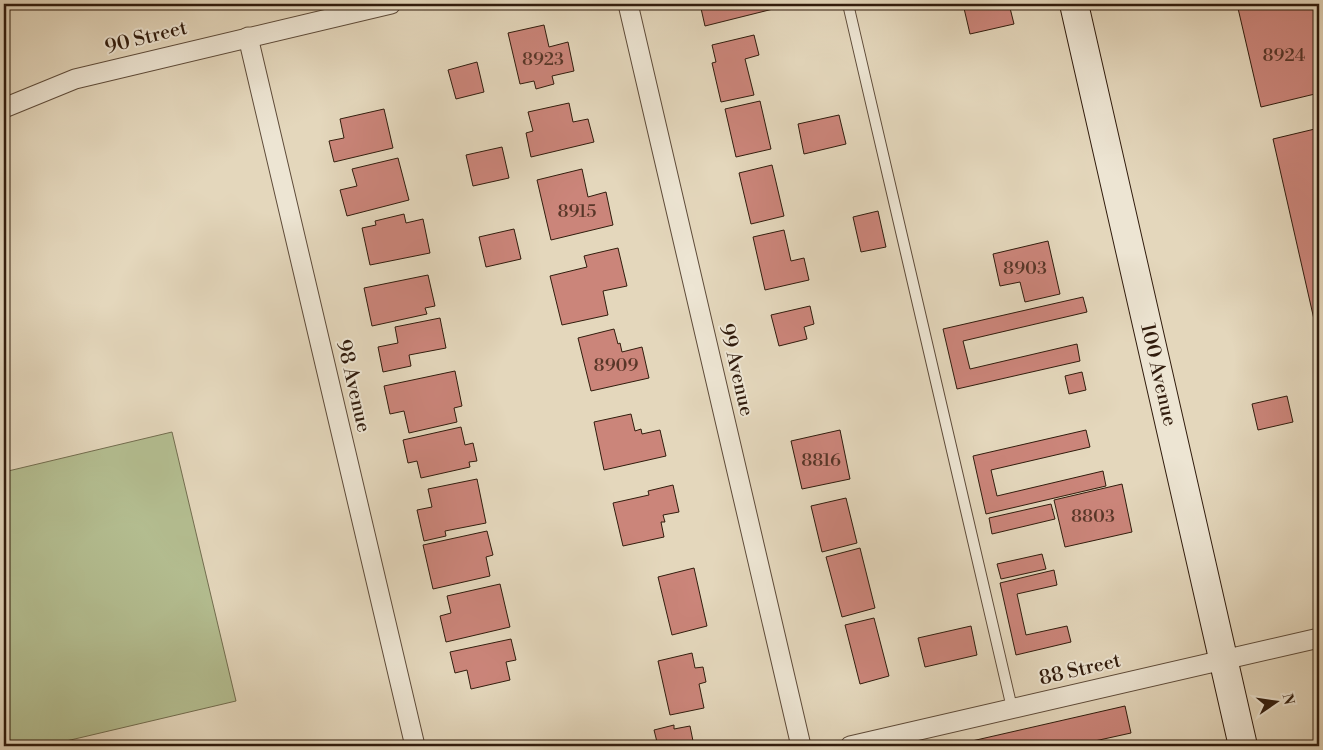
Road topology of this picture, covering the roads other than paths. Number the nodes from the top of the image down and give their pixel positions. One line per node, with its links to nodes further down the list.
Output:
1 (390, 4): 5 (street, 90 Street)
2 (628, 4): 11 (street, 99 Avenue)
3 (848, 4): 9 (lane)
4 (1074, 4): 8 (main road, 100 Avenue)
5 (248, 37): 6 (street, 90 Street); 10 (street, 98 Avenue)
6 (4, 108)
7 (1319, 638): 8 (street, 88 Street)
8 (1223, 660): 9 (street, 88 Street); 13 (main road, 100 Avenue)
9 (1012, 708): 12 (street, 88 Street)
10 (414, 746)
11 (801, 746)
12 (850, 746)
13 (1243, 746)

